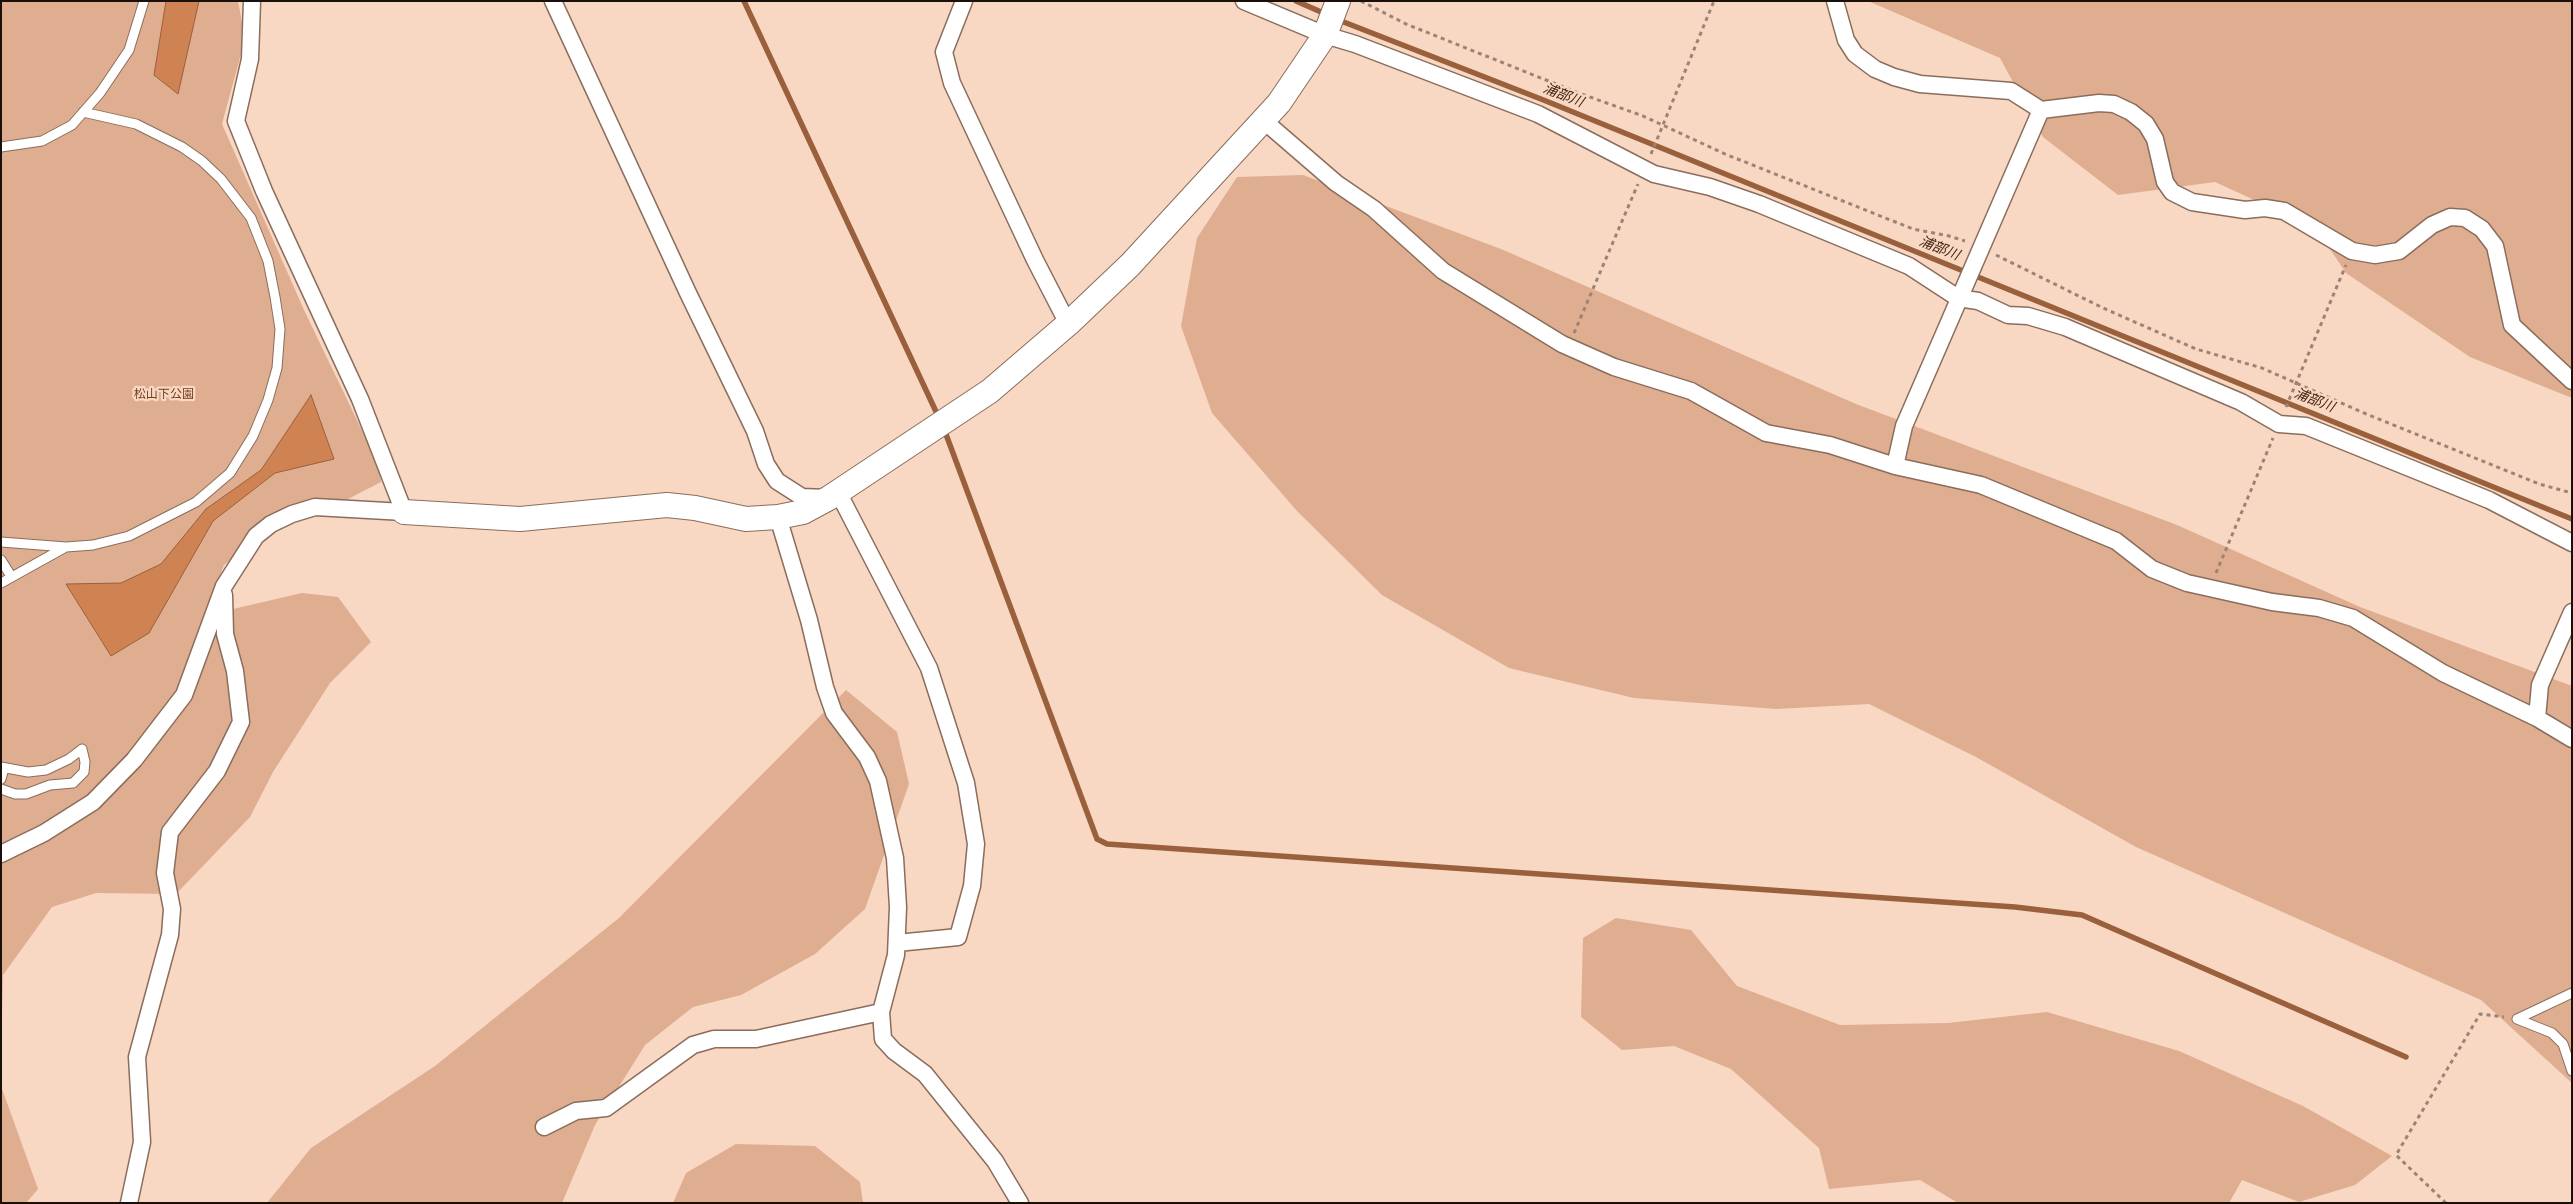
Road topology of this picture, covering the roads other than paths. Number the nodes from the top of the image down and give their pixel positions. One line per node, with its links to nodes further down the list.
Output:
1 (144, 1): 10 (lane)
2 (252, 1): 18 (street)
3 (553, 1): 17 (street)
4 (964, 1): 14 (street)
5 (1244, 1): 8 (street)
6 (1338, 1): 8 (street)
7 (1835, 1): 9 (street)
8 (1325, 35): 11 (street); 13 (street)
9 (2041, 110): 13 (street); 15 (street)
10 (83, 112): 12 (lane); 22 (lane)
11 (1263, 120): 14 (street); 16 (street)
12 (1, 147)
13 (1958, 298): 16 (street); 21 (street)
14 (1068, 324): 17 (street)
15 (2572, 381)
16 (1895, 466): 28 (street)
17 (833, 495): 19 (street); 34 (street)
18 (404, 512): 19 (street); 26 (street)
19 (778, 517): 34 (street)
20 (1, 542): 22 (lane)
21 (2572, 543)
22 (66, 547): 24 (lane)
23 (1, 560): 24 (lane)
24 (11, 576): 25 (lane)
25 (1, 582)
26 (224, 586): 33 (street); 39 (street)
27 (2572, 612): 28 (street)
28 (2537, 718): 29 (street)
29 (2572, 738)
30 (3, 768): 31 (lane); 32 (lane)
31 (1, 779)
32 (1, 789)
33 (1, 854)
34 (897, 942): 36 (street)
35 (2572, 994): 37 (lane)
36 (880, 1012): 38 (street); 40 (street)
37 (2572, 1071)
38 (544, 1127)
39 (129, 1203)
40 (1020, 1203)

